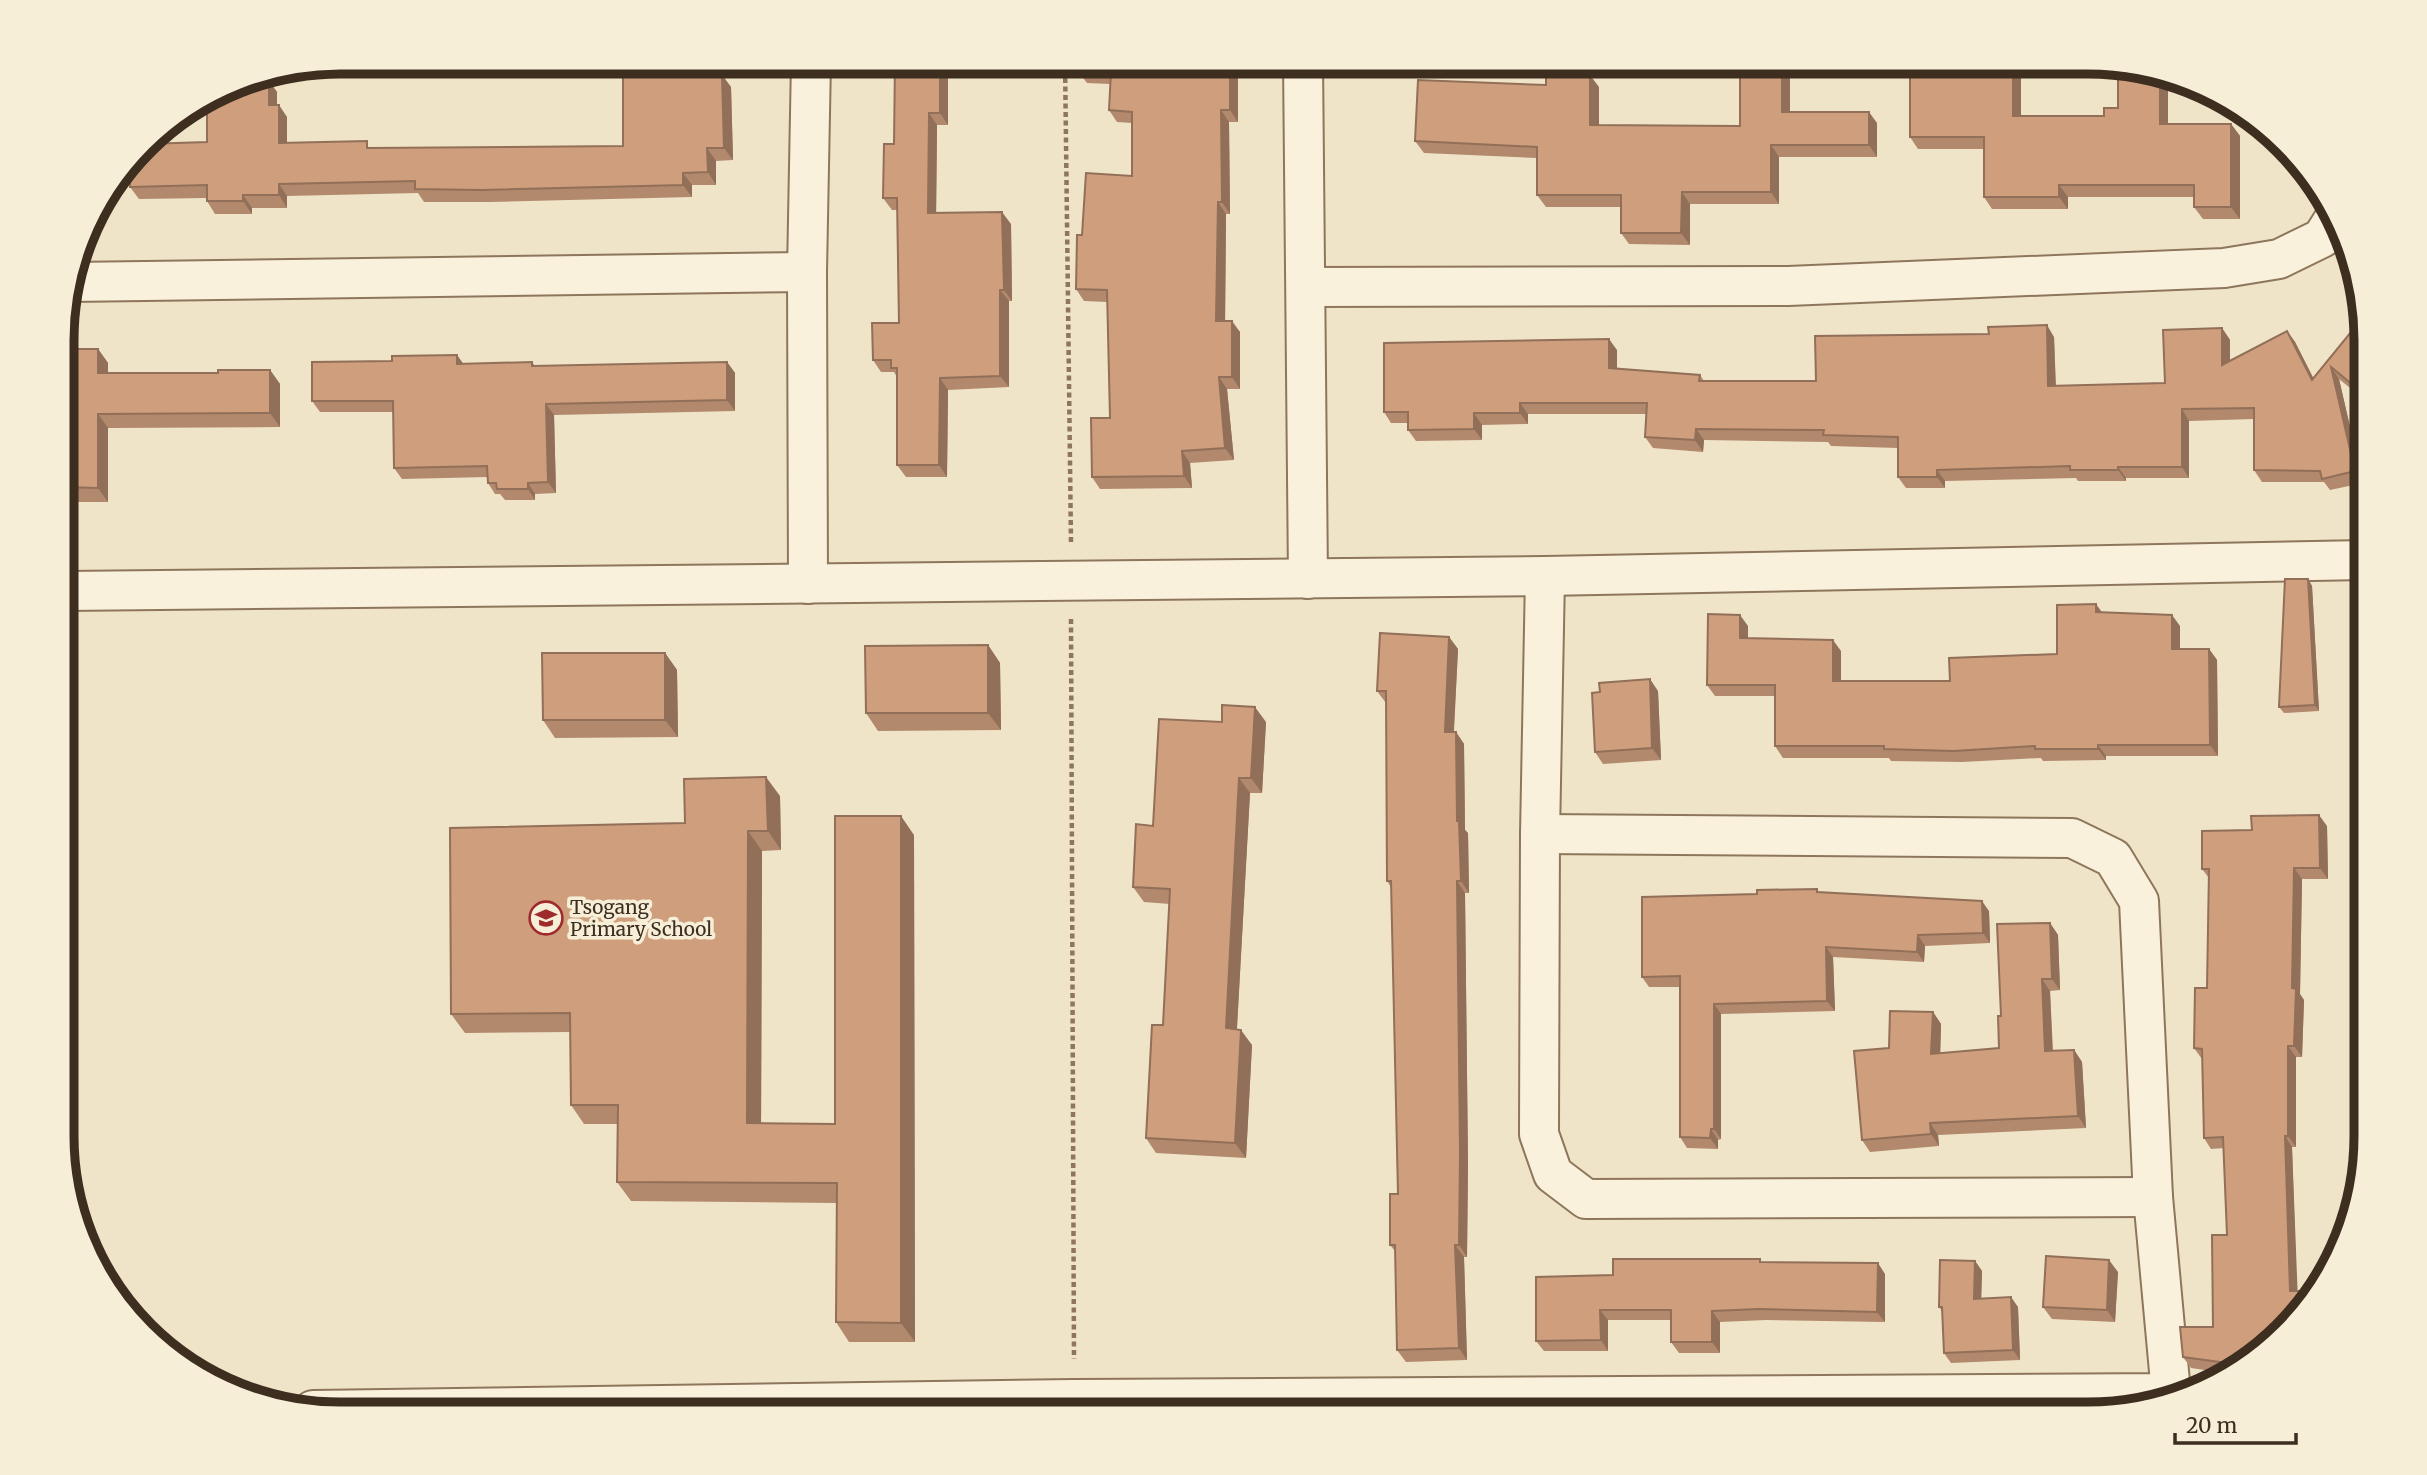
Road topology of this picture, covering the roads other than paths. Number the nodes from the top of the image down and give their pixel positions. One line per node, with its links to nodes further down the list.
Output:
1 (811, 74): 4 (street)
2 (1303, 74): 6 (street)
3 (2329, 228): 6 (street)
4 (807, 272): 5 (street); 10 (street)
5 (80, 282)
6 (1306, 287): 9 (street)
7 (2354, 560): 8 (street)
8 (1545, 576): 9 (street); 12 (street)
9 (1308, 579): 10 (street)
10 (808, 584): 11 (street)
11 (74, 591)
12 (1540, 834): 13 (street); 13 (street)
13 (2153, 1197): 14 (street)
14 (2171, 1388)
15 (2139, 1396): 18 (street)
16 (866, 1402): 17 (street)
17 (1173, 1402)
18 (1644, 1402)

